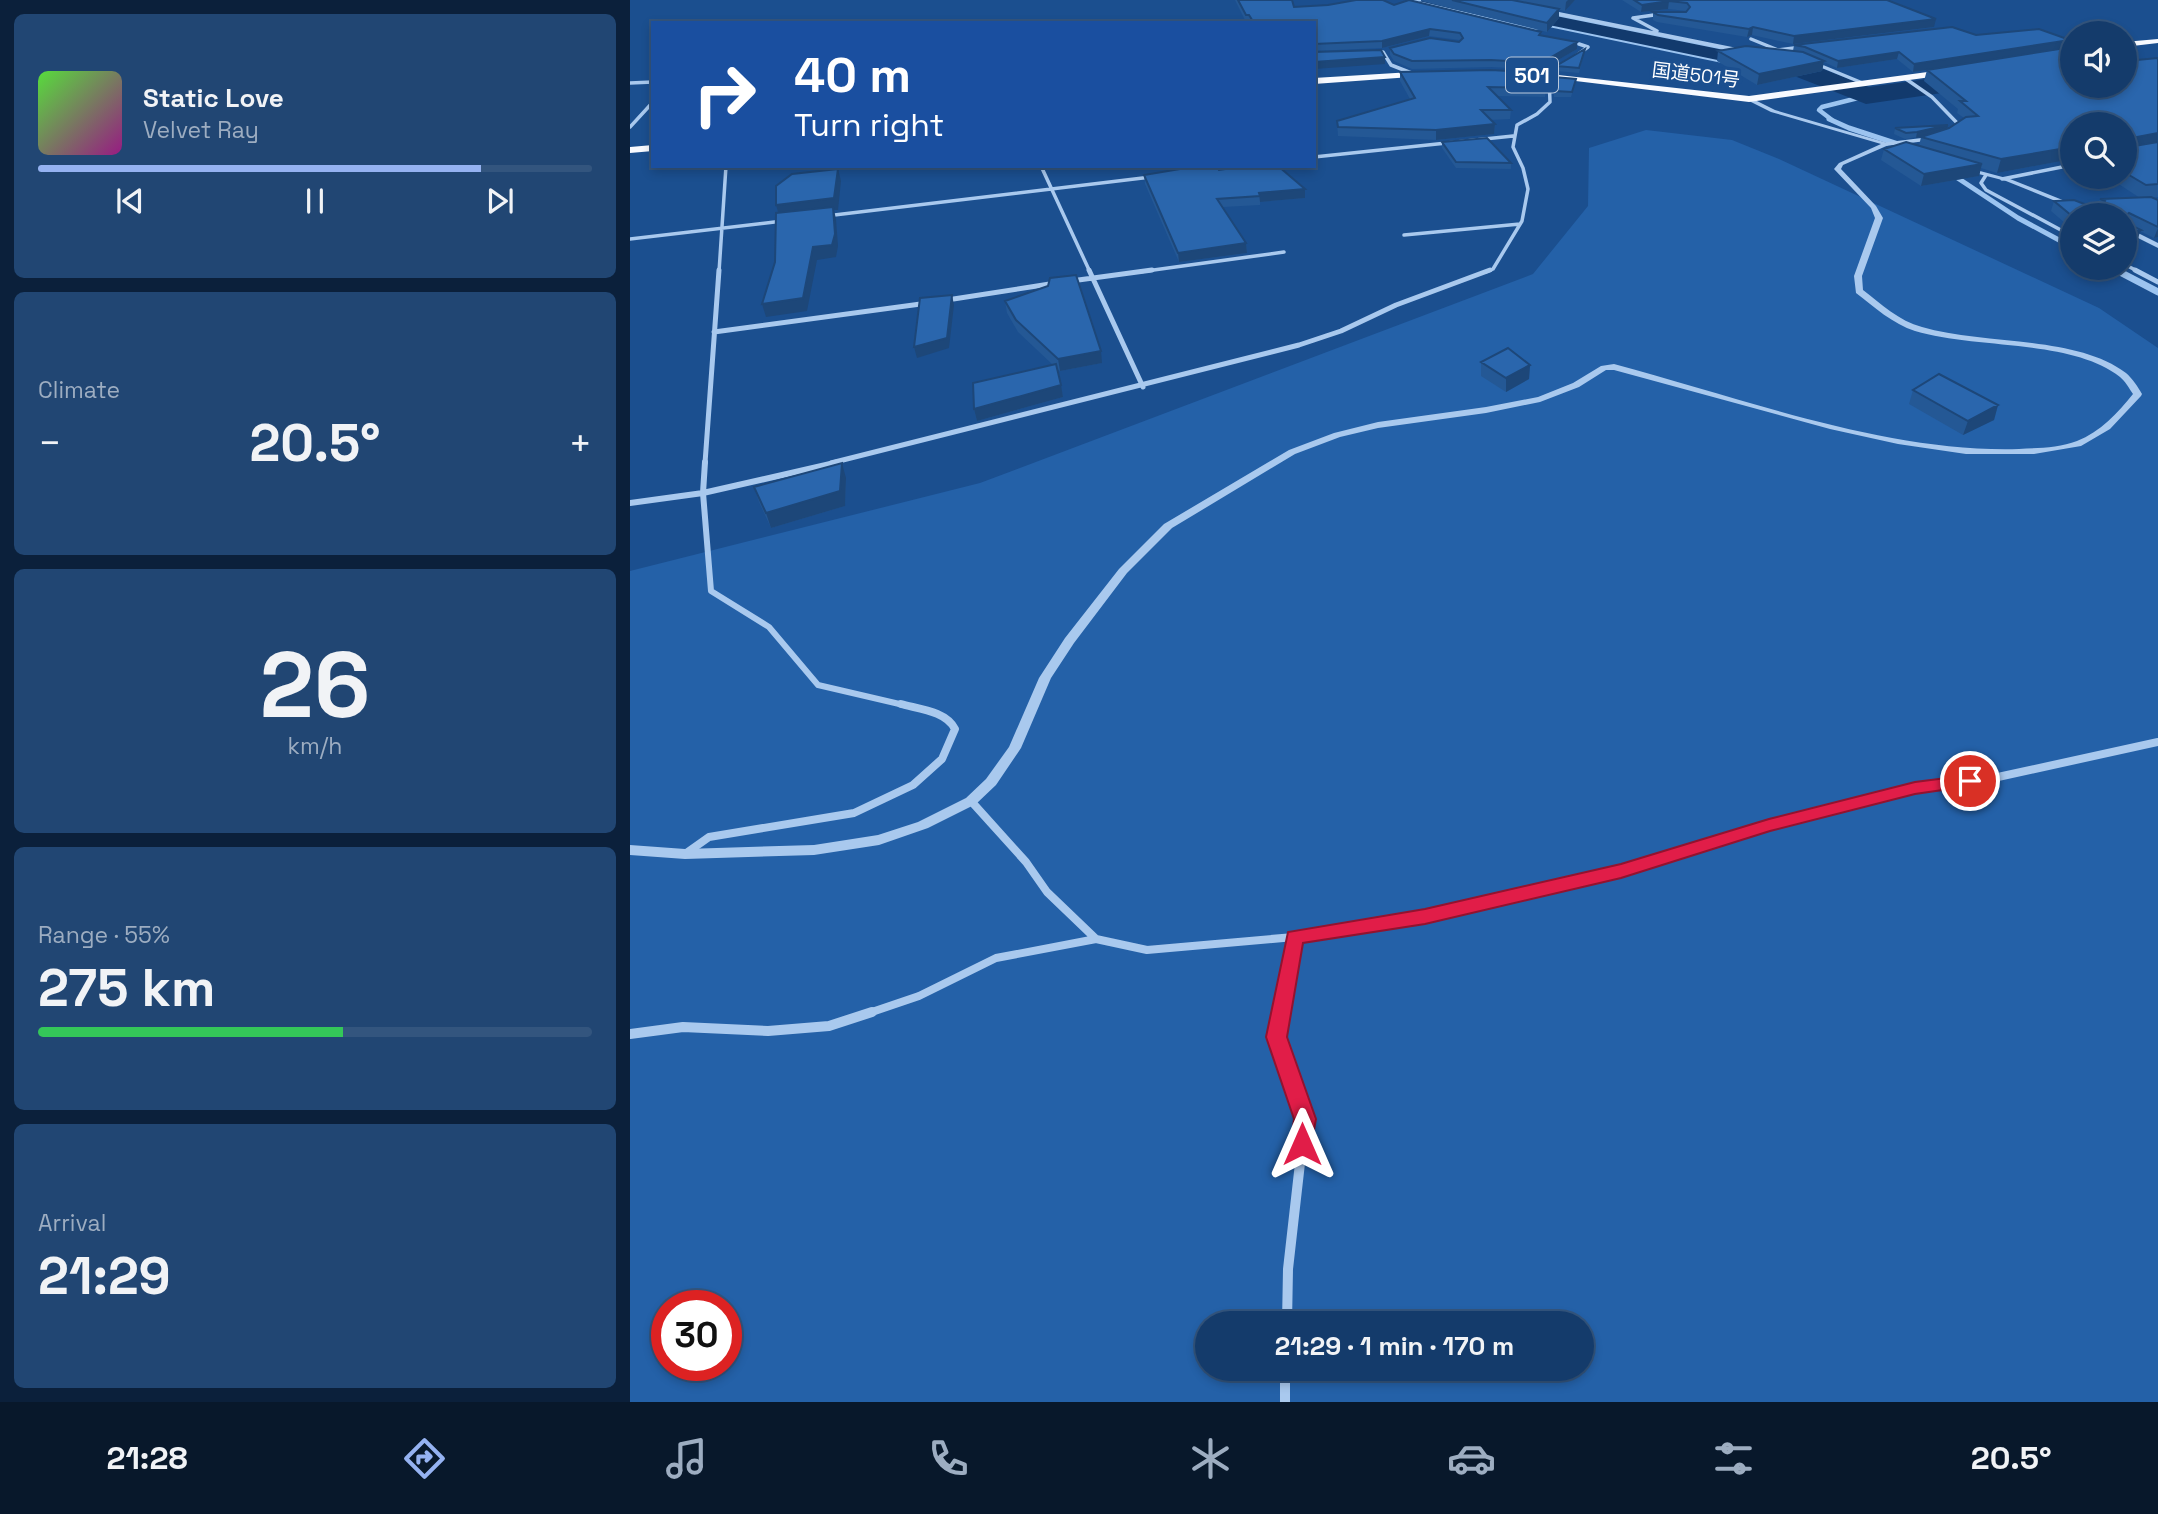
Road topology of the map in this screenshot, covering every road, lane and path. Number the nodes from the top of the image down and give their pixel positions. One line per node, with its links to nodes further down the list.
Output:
1 (1545, 11): 3 (street)
2 (1668, 13): 3 (street)
3 (1667, 35): 11 (street)
4 (1752, 39): 9 (street)
5 (2158, 41): 6 (highway)
6 (2137, 43)
7 (1579, 44): 15 (street)
8 (1813, 45): 9 (street)
9 (1778, 50): 14 (street)
10 (1392, 51): 13 (street)
11 (1742, 51)
12 (1370, 52): 13 (street)
13 (1383, 52): 20 (street)
14 (1790, 54)
15 (1575, 56)
16 (1802, 58): 26 (street)
17 (1954, 71): 24 (highway, 国道501号 / 501)
18 (1439, 72): 20 (highway)
19 (1548, 73): 21 (highway, 国道501号 / 501); 27 (highway, 国道501号 / 501); 31 (street)
20 (1414, 74): 22 (highway)
21 (1504, 74)
22 (1316, 81)
23 (651, 82): 25 (street)
24 (1910, 82): 26 (highway, 国道501号 / 501); 30 (street)
25 (630, 83)
26 (1866, 85): 27 (highway, 国道501号 / 501)
27 (1749, 99): 33 (street)
28 (651, 104): 29 (street)
29 (630, 127)
30 (1955, 133)
31 (1513, 136): 37 (street); 51 (street)
32 (1931, 139): 33 (street)
33 (1889, 144): 36 (street); 67 (street)
34 (651, 148): 35 (highway)
35 (630, 150)
36 (1914, 152)
37 (1316, 157)
38 (1952, 164): 44 (street)
39 (2060, 167): 46 (street)
40 (726, 168): 52 (street)
41 (1042, 168): 47 (street)
42 (1223, 168): 43 (street)
43 (1198, 171)
44 (1986, 175): 46 (street); 53 (street)
45 (1158, 176): 47 (street)
46 (2001, 178): 48 (street)
47 (1051, 190): 49 (street); 60 (street)
48 (2065, 203)
49 (817, 217)
50 (789, 220): 52 (street)
51 (1520, 225): 54 (street); 63 (street)
52 (720, 228): 56 (street); 62 (street)
53 (2060, 230)
54 (1404, 235)
55 (2137, 235): 57 (street)
56 (630, 239)
57 (2158, 246)
58 (1284, 252): 60 (street)
59 (2137, 271): 61 (street)
60 (1091, 278): 62 (street); 63 (street)
61 (2158, 282)
62 (714, 332): 64 (street)
63 (1143, 387): 64 (street)
64 (703, 493): 65 (street); 69 (street)
65 (630, 503)
66 (2158, 742): 70 (street)
67 (971, 801): 69 (street); 71 (street)
68 (630, 850): 69 (street)
69 (685, 854)
70 (1294, 937): 71 (street); 73 (street)
71 (1096, 939): 72 (street)
72 (630, 1034)
73 (1287, 1311)
74 (1285, 1381): 75 (street)
75 (1284, 1402)

